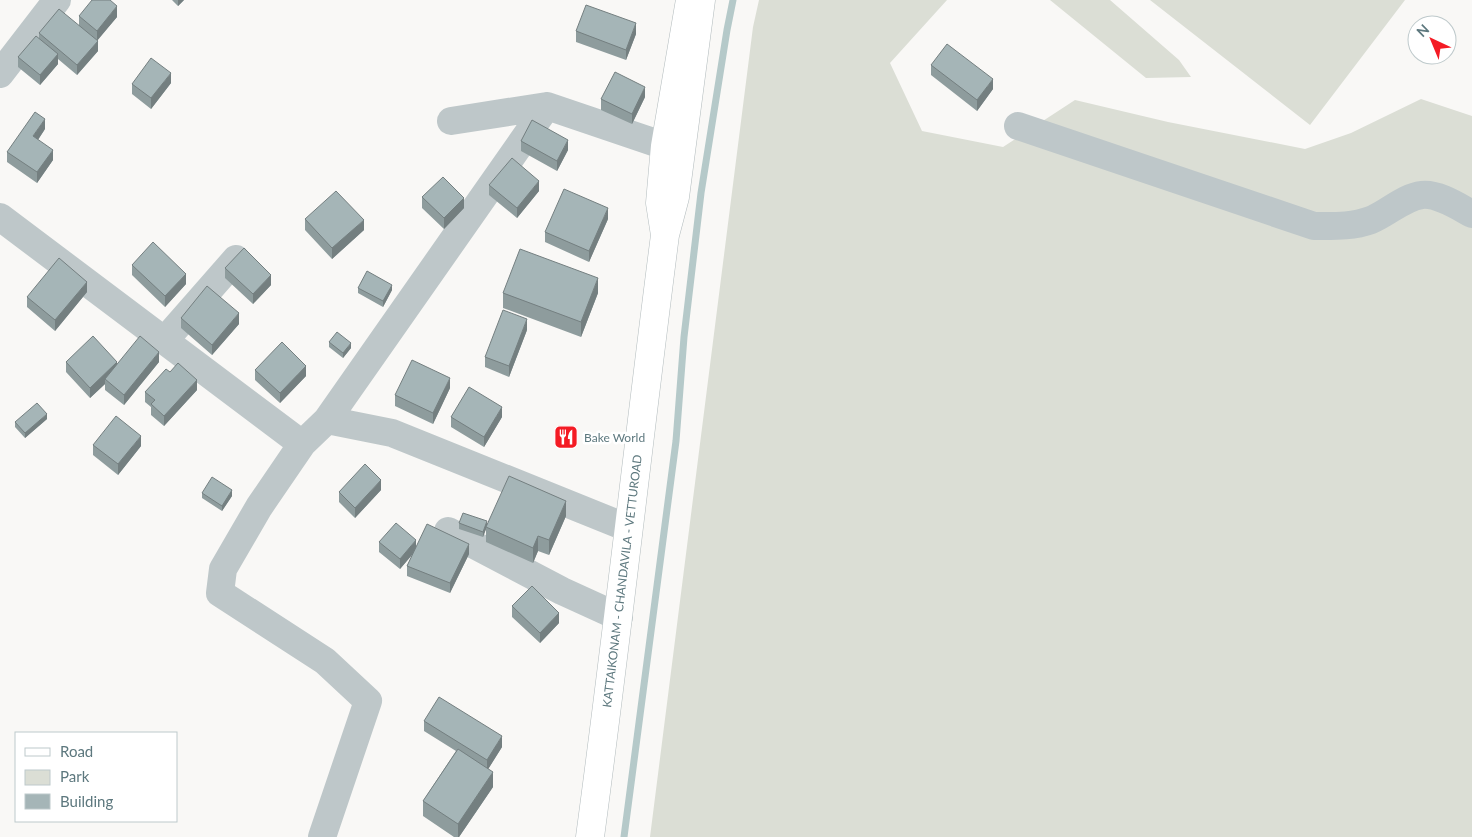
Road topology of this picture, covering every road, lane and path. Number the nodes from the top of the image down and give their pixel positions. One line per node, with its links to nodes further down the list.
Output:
1 (57, 0): 4 (street)
2 (690, 0): 8 (main road, KATTAIKONAM - CHANDAVILA - VETTUROAD)
3 (701, 0): 11 (main road, KATTAIKONAM - CHANDAVILA - VETTUROAD)
4 (0, 74)
5 (547, 106): 6 (street); 8 (street); 14 (street)
6 (451, 121)
7 (1018, 126): 9 (street)
8 (666, 146): 11 (main road, KATTAIKONAM - CHANDAVILA - VETTUROAD)
9 (1472, 214)
10 (0, 217): 13 (street)
11 (665, 235): 16 (main road, KATTAIKONAM - CHANDAVILA - VETTUROAD)
12 (236, 259): 13 (street)
13 (165, 340): 15 (street)
14 (327, 420): 15 (street); 16 (street)
15 (302, 444): 19 (street)
16 (628, 528): 18 (main road, KATTAIKONAM - CHANDAVILA - VETTUROAD)
17 (448, 531): 18 (street)
18 (619, 617): 20 (main road, KATTAIKONAM - CHANDAVILA - VETTUROAD)
19 (322, 837)
20 (590, 837)

